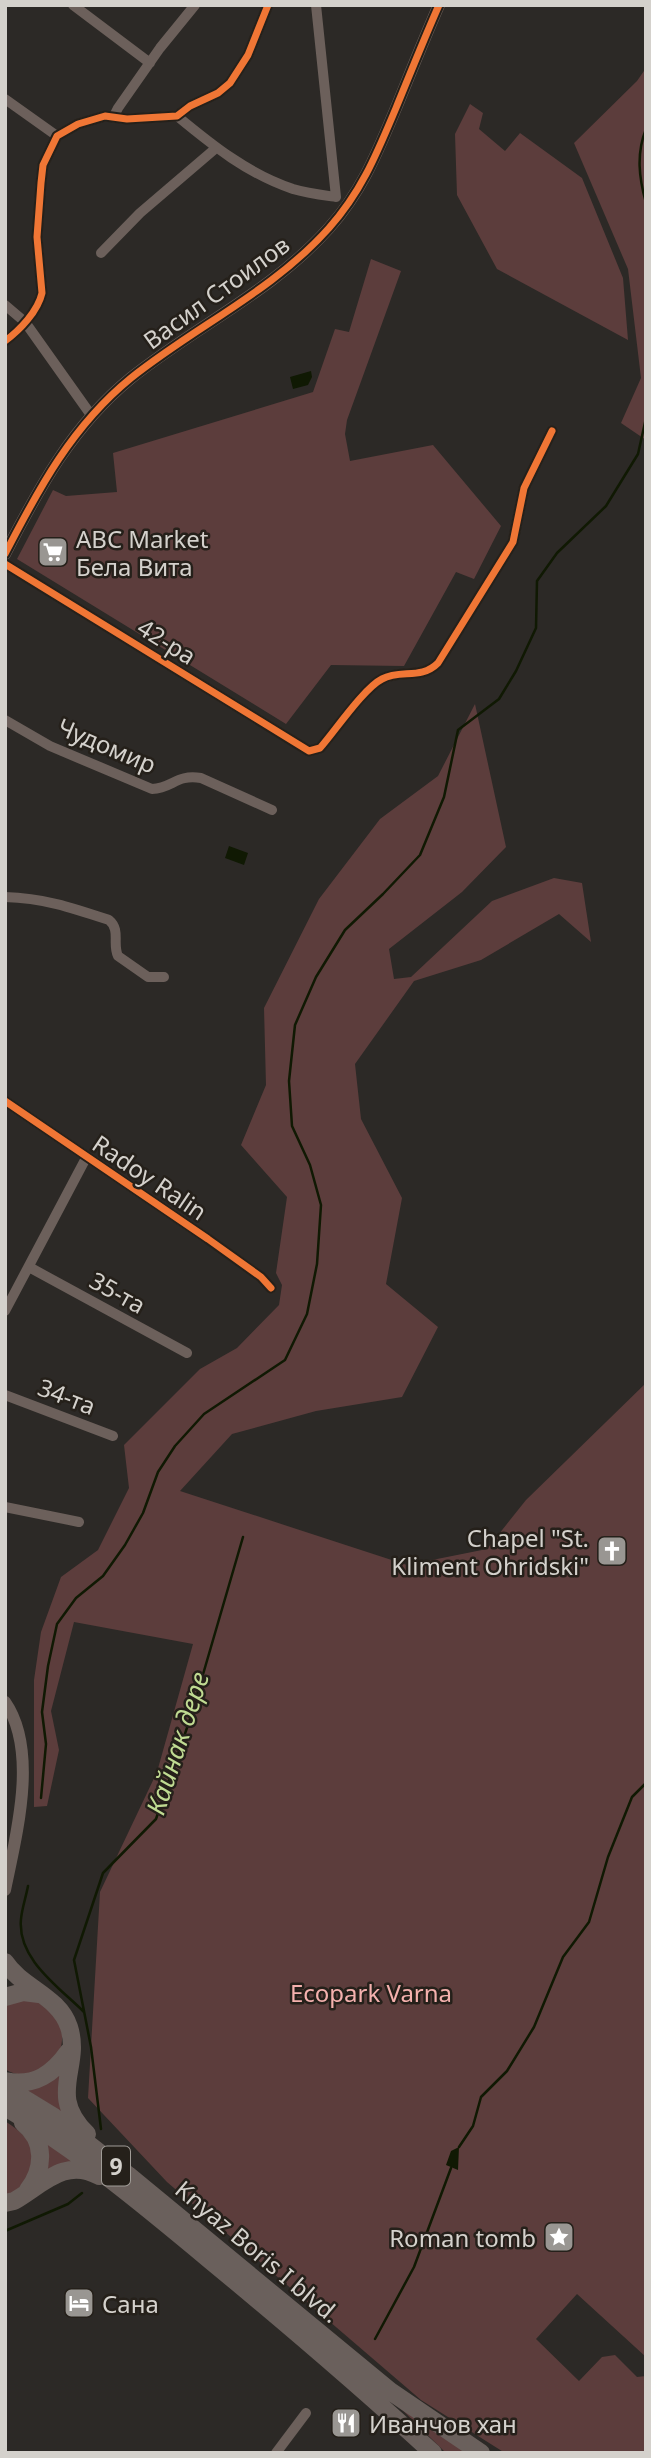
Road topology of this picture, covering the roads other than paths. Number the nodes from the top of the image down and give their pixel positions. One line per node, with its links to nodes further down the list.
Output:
1 (73, 5): 6 (street)
2 (195, 5): 6 (street)
3 (268, 5): 9 (street)
4 (316, 5): 12 (street)
5 (439, 5): 13 (street, Васил Стоилов)
6 (150, 63): 8 (street)
7 (5, 99): 10 (street)
8 (114, 116): 9 (street); 10 (street)
9 (177, 116): 11 (street)
10 (57, 136): 16 (street)
11 (216, 148): 12 (street); 14 (street)
12 (336, 197): 13 (street)
13 (345, 208): 18 (street, Васил Стоилов)
14 (101, 253)
15 (5, 305): 16 (street)
16 (25, 323): 17 (street); 18 (street)
17 (5, 341)
18 (92, 415): 20 (street, Васил Стоилов)
19 (552, 431): 21 (street, 42-ра)
20 (5, 554)
21 (5, 564)
22 (5, 720): 23 (street, Чудомир)
23 (272, 810)
24 (5, 897): 25 (street)
25 (164, 977)
26 (5, 1101): 27 (street, Radoy Ralin)
27 (86, 1158): 28 (street); 29 (street, Radoy Ralin)
28 (29, 1267): 30 (street); 31 (street, 35-та)
29 (271, 1288)
30 (5, 1311)
31 (187, 1353)
32 (5, 1395): 33 (street, 34-та)
33 (113, 1436)
34 (5, 1507): 35 (street)
35 (79, 1522)
36 (7, 1708): 37 (street)
37 (5, 1890)
38 (5, 1962): 39 (highway)
39 (39, 1994): 40 (highway); 41 (highway)
40 (5, 1997)
41 (71, 2048): 42 (highway); 45 (highway)
42 (5, 2081)
43 (5, 2087): 45 (highway, Knyaz Boris I blvd. / 9)
44 (5, 2109): 45 (highway, Knyaz Boris I blvd. / 9); 46 (highway)
45 (127, 2183): 46 (highway); 50 (highway, Knyaz Boris I blvd. / 9); 51 (highway, Knyaz Boris I blvd. / 9)
46 (26, 2193): 47 (highway)
47 (5, 2203)
48 (306, 2413): 49 (street)
49 (276, 2453)
50 (433, 2453)
51 (481, 2453)

